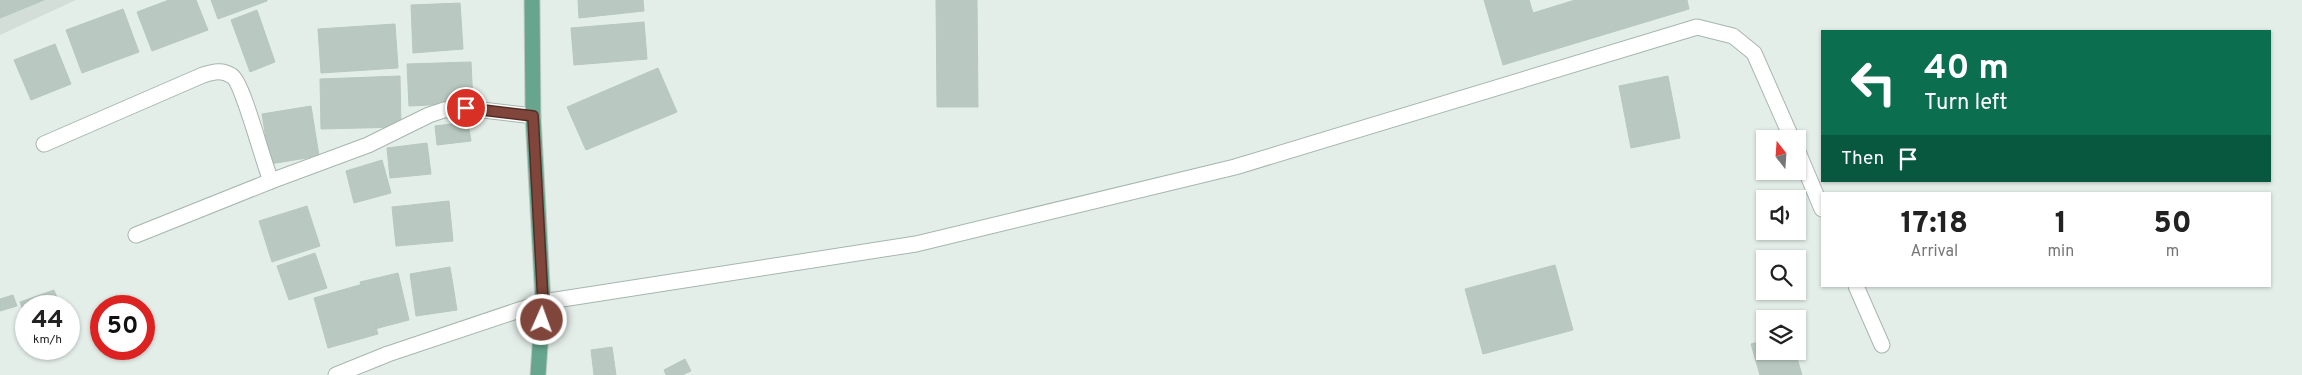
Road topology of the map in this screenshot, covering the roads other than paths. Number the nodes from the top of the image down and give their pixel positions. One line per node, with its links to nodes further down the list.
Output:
1 (532, 0): 2 (main road)
2 (533, 116): 6 (street); 10 (main road)
3 (1788, 130): 10 (street)
4 (44, 144): 6 (street)
5 (1806, 171): 7 (street)
6 (271, 181): 8 (street)
7 (1821, 207)
8 (136, 235)
9 (1856, 287): 11 (street)
10 (543, 302): 12 (street); 13 (main road)
11 (1882, 345)
12 (336, 375)
13 (538, 375)

